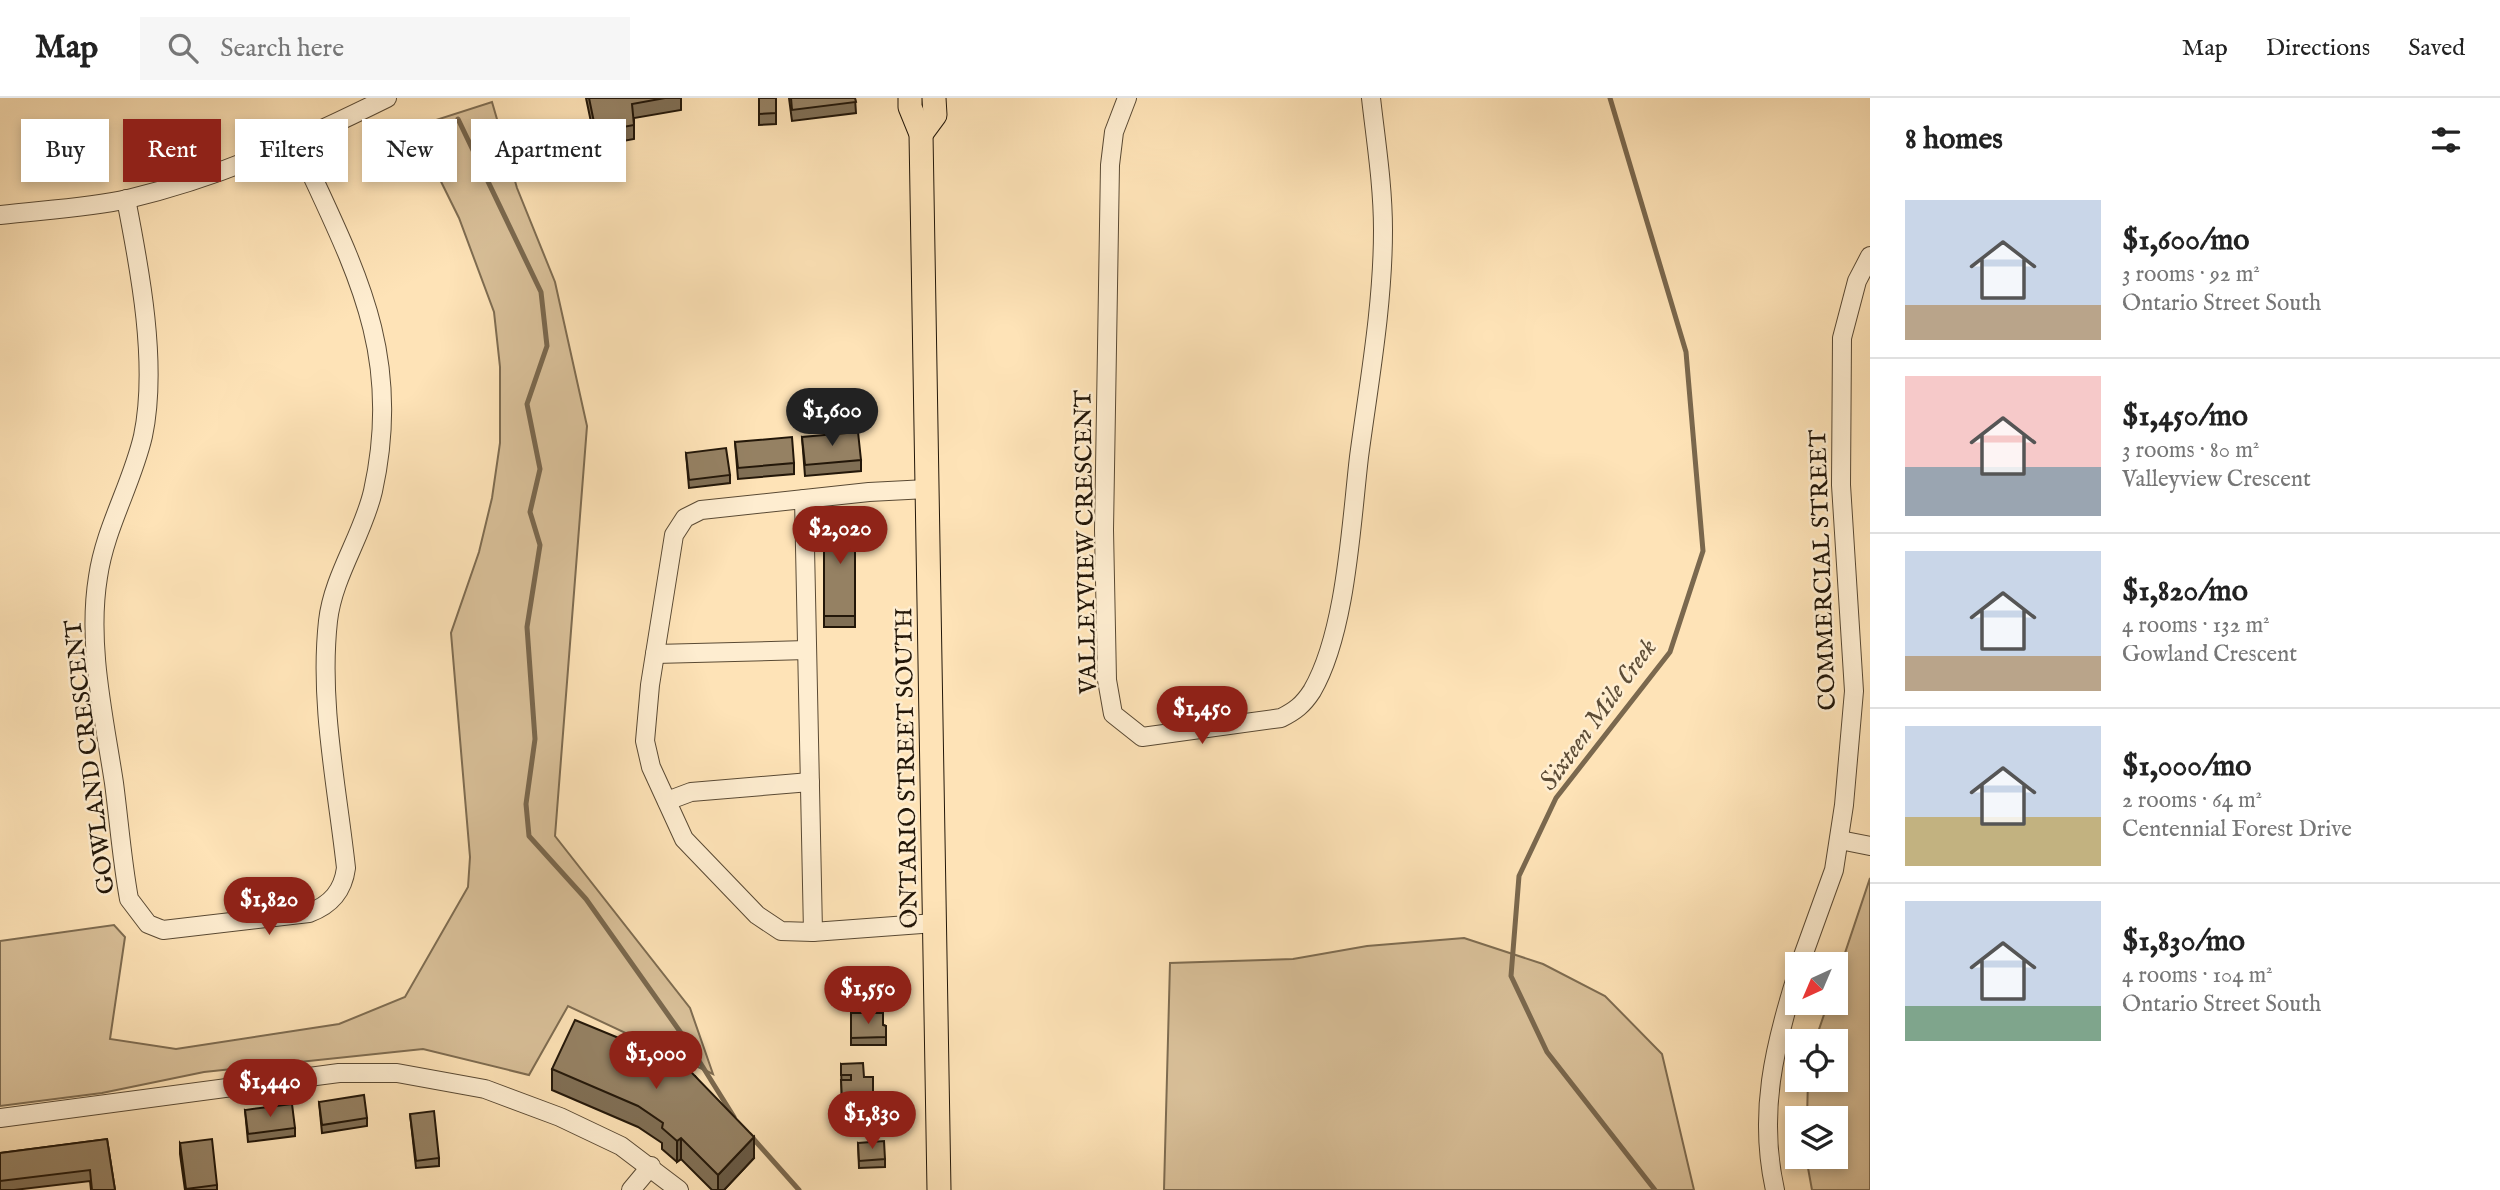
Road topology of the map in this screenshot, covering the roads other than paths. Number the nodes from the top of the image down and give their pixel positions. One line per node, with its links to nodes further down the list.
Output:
1 (387, 98): 6 (street)
2 (910, 98): 7 (main road, ONTARIO STREET SOUTH)
3 (934, 98): 7 (main road, ONTARIO STREET SOUTH)
4 (1127, 98): 5 (street, VALLEYVIEW CRESCENT)
5 (1371, 98)
6 (345, 119)
7 (921, 135): 13 (main road, ONTARIO STREET SOUTH)
8 (235, 166): 10 (street)
9 (314, 182): 10 (street, GOWLAND CRESCENT)
10 (126, 199): 11 (street)
11 (0, 215)
12 (1870, 256): 19 (street, COMMERCIAL STREET)
13 (927, 489): 14 (street); 21 (main road, ONTARIO STREET SOUTH)
14 (804, 499): 15 (street); 16 (street)
15 (807, 650): 16 (street); 17 (street)
16 (655, 654): 18 (street)
17 (810, 782): 18 (street); 22 (street)
18 (667, 801): 22 (street)
19 (1840, 840): 20 (street); 23 (street, COMMERCIAL STREET)
20 (1870, 846)
21 (934, 923): 22 (street); 29 (main road, ONTARIO STREET SOUTH)
22 (813, 932)
23 (1804, 952)
24 (1785, 1011): 30 (street)
25 (0, 1118): 26 (street)
26 (651, 1166): 27 (street); 28 (street)
27 (631, 1190)
28 (679, 1190)
29 (939, 1190)
30 (1775, 1190)

